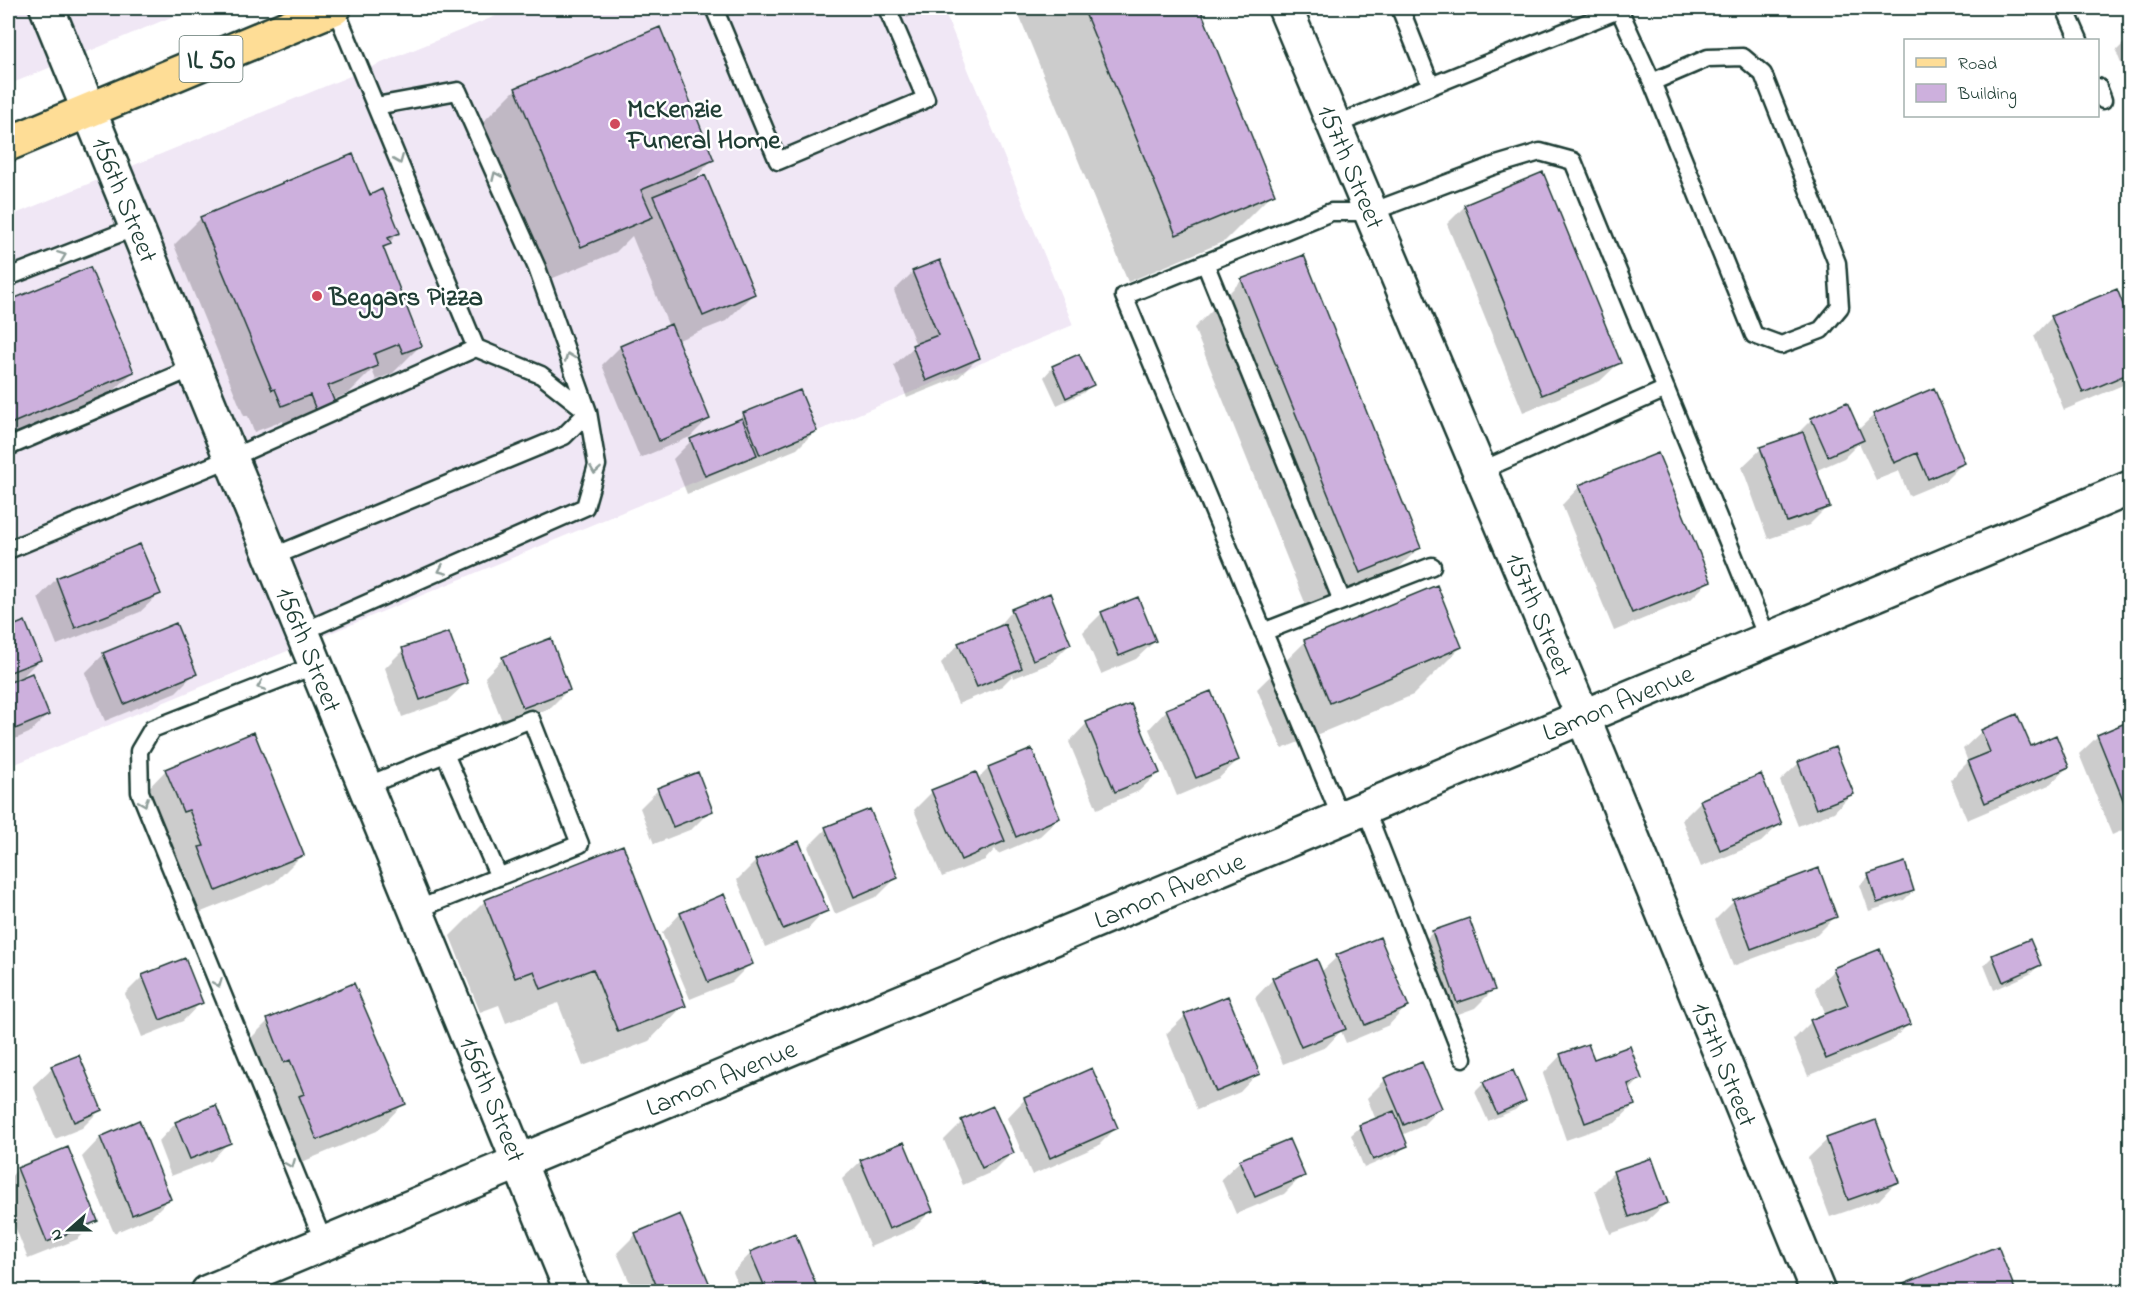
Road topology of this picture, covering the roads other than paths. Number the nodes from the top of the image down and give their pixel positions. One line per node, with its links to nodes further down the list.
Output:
1 (47, 8): 13 (street, 156th Street)
2 (334, 8): 12 (lane); 13 (main road, IL 50)
3 (714, 8): 4 (lane)
4 (887, 8)
5 (1286, 8): 14 (street, 157th Street)
6 (1400, 8): 11 (lane)
7 (1621, 8): 10 (lane); 11 (lane)
8 (2065, 8): 9 (lane)
9 (2079, 39)
10 (1652, 82): 10 (lane)
11 (1431, 86): 14 (lane)
12 (376, 106): 20 (lane, one-way to 20); 23 (lane, one-way to 12)
13 (88, 110): 15 (main road, IL 50); 17 (street, 156th Street)
14 (1335, 125): 16 (street, 157th Street)
15 (8, 144)
16 (1371, 212): 18 (lane); 22 (lane); 26 (street, 157th Street)
17 (136, 227): 19 (lane, one-way to 17); 21 (street, 156th Street)
18 (1205, 263): 31 (lane); 32 (lane)
19 (8, 277)
20 (476, 348): 23 (lane); 25 (lane)
21 (193, 368): 24 (lane); 25 (street, 156th Street)
22 (1666, 389): 26 (lane); 34 (lane)
23 (588, 412): 29 (lane); 33 (lane, one-way to 33)
24 (8, 447)
25 (231, 458): 28 (lane); 29 (street, 156th Street)
26 (1480, 471): 36 (street, 157th Street)
27 (2130, 488): 34 (street, Lamon Avenue)
28 (8, 550)
29 (272, 558): 33 (street, 156th Street)
30 (1432, 566): 31 (lane)
31 (1341, 601): 32 (lane)
32 (1263, 632): 39 (lane)
33 (302, 633): 35 (street, 156th Street)
34 (1768, 640): 36 (street, Lamon Avenue)
35 (316, 665): 38 (street, 156th Street); 44 (lane, one-way to 44)
36 (1583, 717): 39 (street, Lamon Avenue); 47 (street, 157th Street)
37 (445, 754): 38 (lane); 40 (lane); 40 (lane)
38 (366, 786): 41 (street, 156th Street)
39 (1353, 813): 42 (lane); 43 (street, Lamon Avenue)
40 (499, 877): 41 (lane)
41 (416, 909): 43 (street, 156th Street)
42 (1463, 1058)
43 (519, 1162): 44 (street, Lamon Avenue); 46 (street, 156th Street)
44 (324, 1243): 45 (street, Lamon Avenue)
45 (208, 1292)
46 (572, 1292)
47 (1818, 1292)

